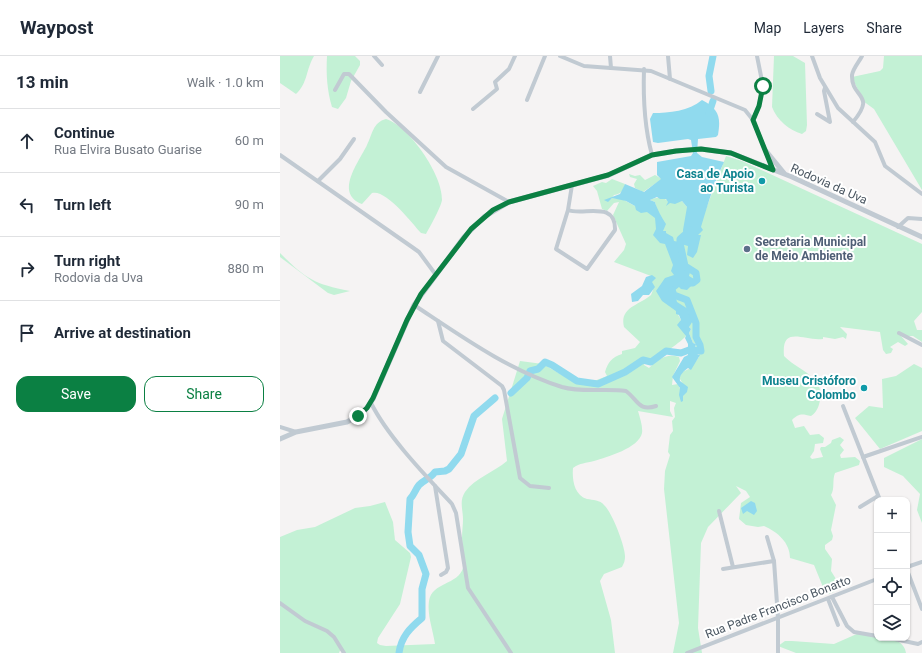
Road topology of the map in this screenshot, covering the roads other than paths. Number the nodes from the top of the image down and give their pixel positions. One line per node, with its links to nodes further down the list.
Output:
1 (374, 56): 11 (street)
2 (438, 56): 17 (street)
3 (515, 56): 19 (street)
4 (545, 56): 18 (street)
5 (560, 56): 12 (street)
6 (610, 56): 12 (street)
7 (668, 56): 14 (street)
8 (757, 56): 21 (street)
9 (812, 56): 15 (street)
10 (862, 56): 22 (street)
11 (382, 65)
12 (611, 68): 13 (street)
13 (644, 69): 14 (street); 26 (street)
14 (670, 79): 21 (street)
15 (825, 88): 20 (street); 22 (street)
16 (335, 90): 32 (street)
17 (420, 92)
18 (527, 100)
19 (474, 109)
20 (817, 114)
21 (753, 120): 24 (street)
22 (853, 122): 31 (street)
23 (354, 139): 29 (street)
24 (766, 151): 27 (street); 28 (street)
25 (280, 155): 29 (street)
26 (652, 155): 27 (street, Rodovia da Uva); 30 (street, Rodovia da Uva)
27 (773, 170): 28 (street, Rodovia da Uva)
28 (786, 175): 35 (street, Rodovia da Uva)
29 (318, 181): 37 (street)
30 (572, 185): 32 (street, Rodovia da Uva); 33 (street)
31 (922, 194)
32 (509, 202): 37 (street, Rodovia da Uva)
33 (568, 210): 33 (street)
34 (922, 219): 35 (street)
35 (898, 227): 36 (street, Rodovia da Uva)
36 (922, 237)
37 (436, 275): 38 (street, Rodovia da Uva)
38 (414, 305): 39 (street); 42 (street, Rodovia da Uva)
39 (438, 321): 43 (street); 51 (street)
40 (899, 333): 41 (street)
41 (922, 345)
42 (370, 403): 46 (street, Rodovia da Uva); 50 (street)
43 (656, 406)
44 (843, 406): 49 (street)
45 (280, 427): 46 (street)
46 (296, 432): 48 (street, Rodovia da Uva)
47 (922, 437): 49 (street)
48 (280, 439)
49 (863, 457): 52 (street)
50 (435, 485): 62 (street); 74 (street)
51 (549, 488)
52 (879, 497)
53 (874, 500): 54 (street)
54 (860, 507)
55 (719, 511): 59 (street)
56 (767, 537): 57 (street)
57 (774, 561): 59 (street); 68 (street)
58 (922, 562): 60 (street)
59 (733, 567): 61 (street)
60 (910, 568)
61 (723, 569)
62 (441, 575)
63 (910, 577): 67 (street)
64 (874, 580): 65 (street, Rua Padre Francisco Bonatto)
65 (830, 598): 68 (street, Rua Padre Francisco Bonatto); 69 (street); 70 (street)
66 (280, 603): 73 (street)
67 (922, 609)
68 (778, 618): 75 (street, Rua Padre Francisco Bonatto); 76 (street)
69 (838, 625)
70 (874, 635)
71 (904, 641): 72 (street)
72 (922, 642)
73 (344, 653)
74 (511, 653)
75 (687, 653)
76 (778, 653)

